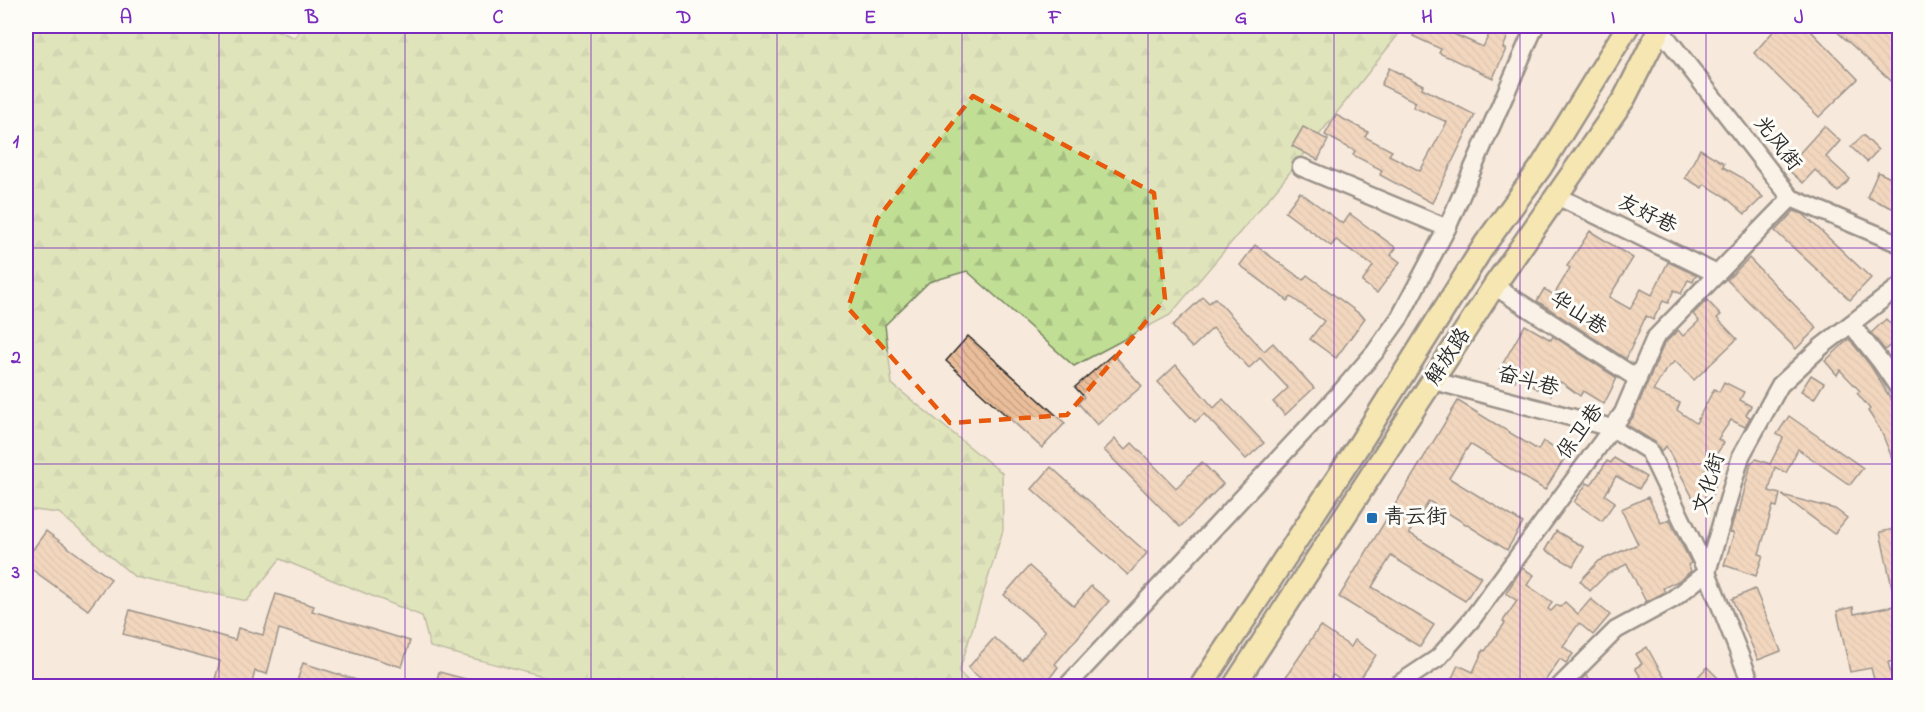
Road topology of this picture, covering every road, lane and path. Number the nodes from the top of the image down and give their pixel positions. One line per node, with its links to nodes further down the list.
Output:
1 (1535, 26): 7 (street)
2 (1628, 26): 19 (main road, 解放路)
3 (1659, 27): 5 (main road, 解放路); 6 (street, 光风街)
4 (1301, 166): 7 (street)
5 (1557, 196): 9 (street, 友好巷); 10 (main road, 解放路)
6 (1791, 198): 8 (street, 光风街); 9 (street, 保卫巷)
7 (1447, 228): 18 (street)
8 (1899, 244)
9 (1717, 274): 13 (street, 保卫巷)
10 (1494, 286): 13 (street, 华山巷); 14 (main road, 解放路)
11 (1899, 286): 12 (street, 文化街)
12 (1851, 324): 15 (street); 17 (street, 文化街)
13 (1638, 379): 16 (street, 保卫巷)
14 (1434, 381): 16 (street, 奋斗巷); 20 (main road, 解放路)
15 (1899, 390)
16 (1612, 428): 17 (street, 奋斗巷); 21 (street, 保卫巷)
17 (1707, 572): 22 (street); 23 (street, 奋斗巷)
18 (1067, 687)
19 (1201, 687)
20 (1234, 687)
21 (1396, 687)
22 (1560, 687)
23 (1752, 687)

